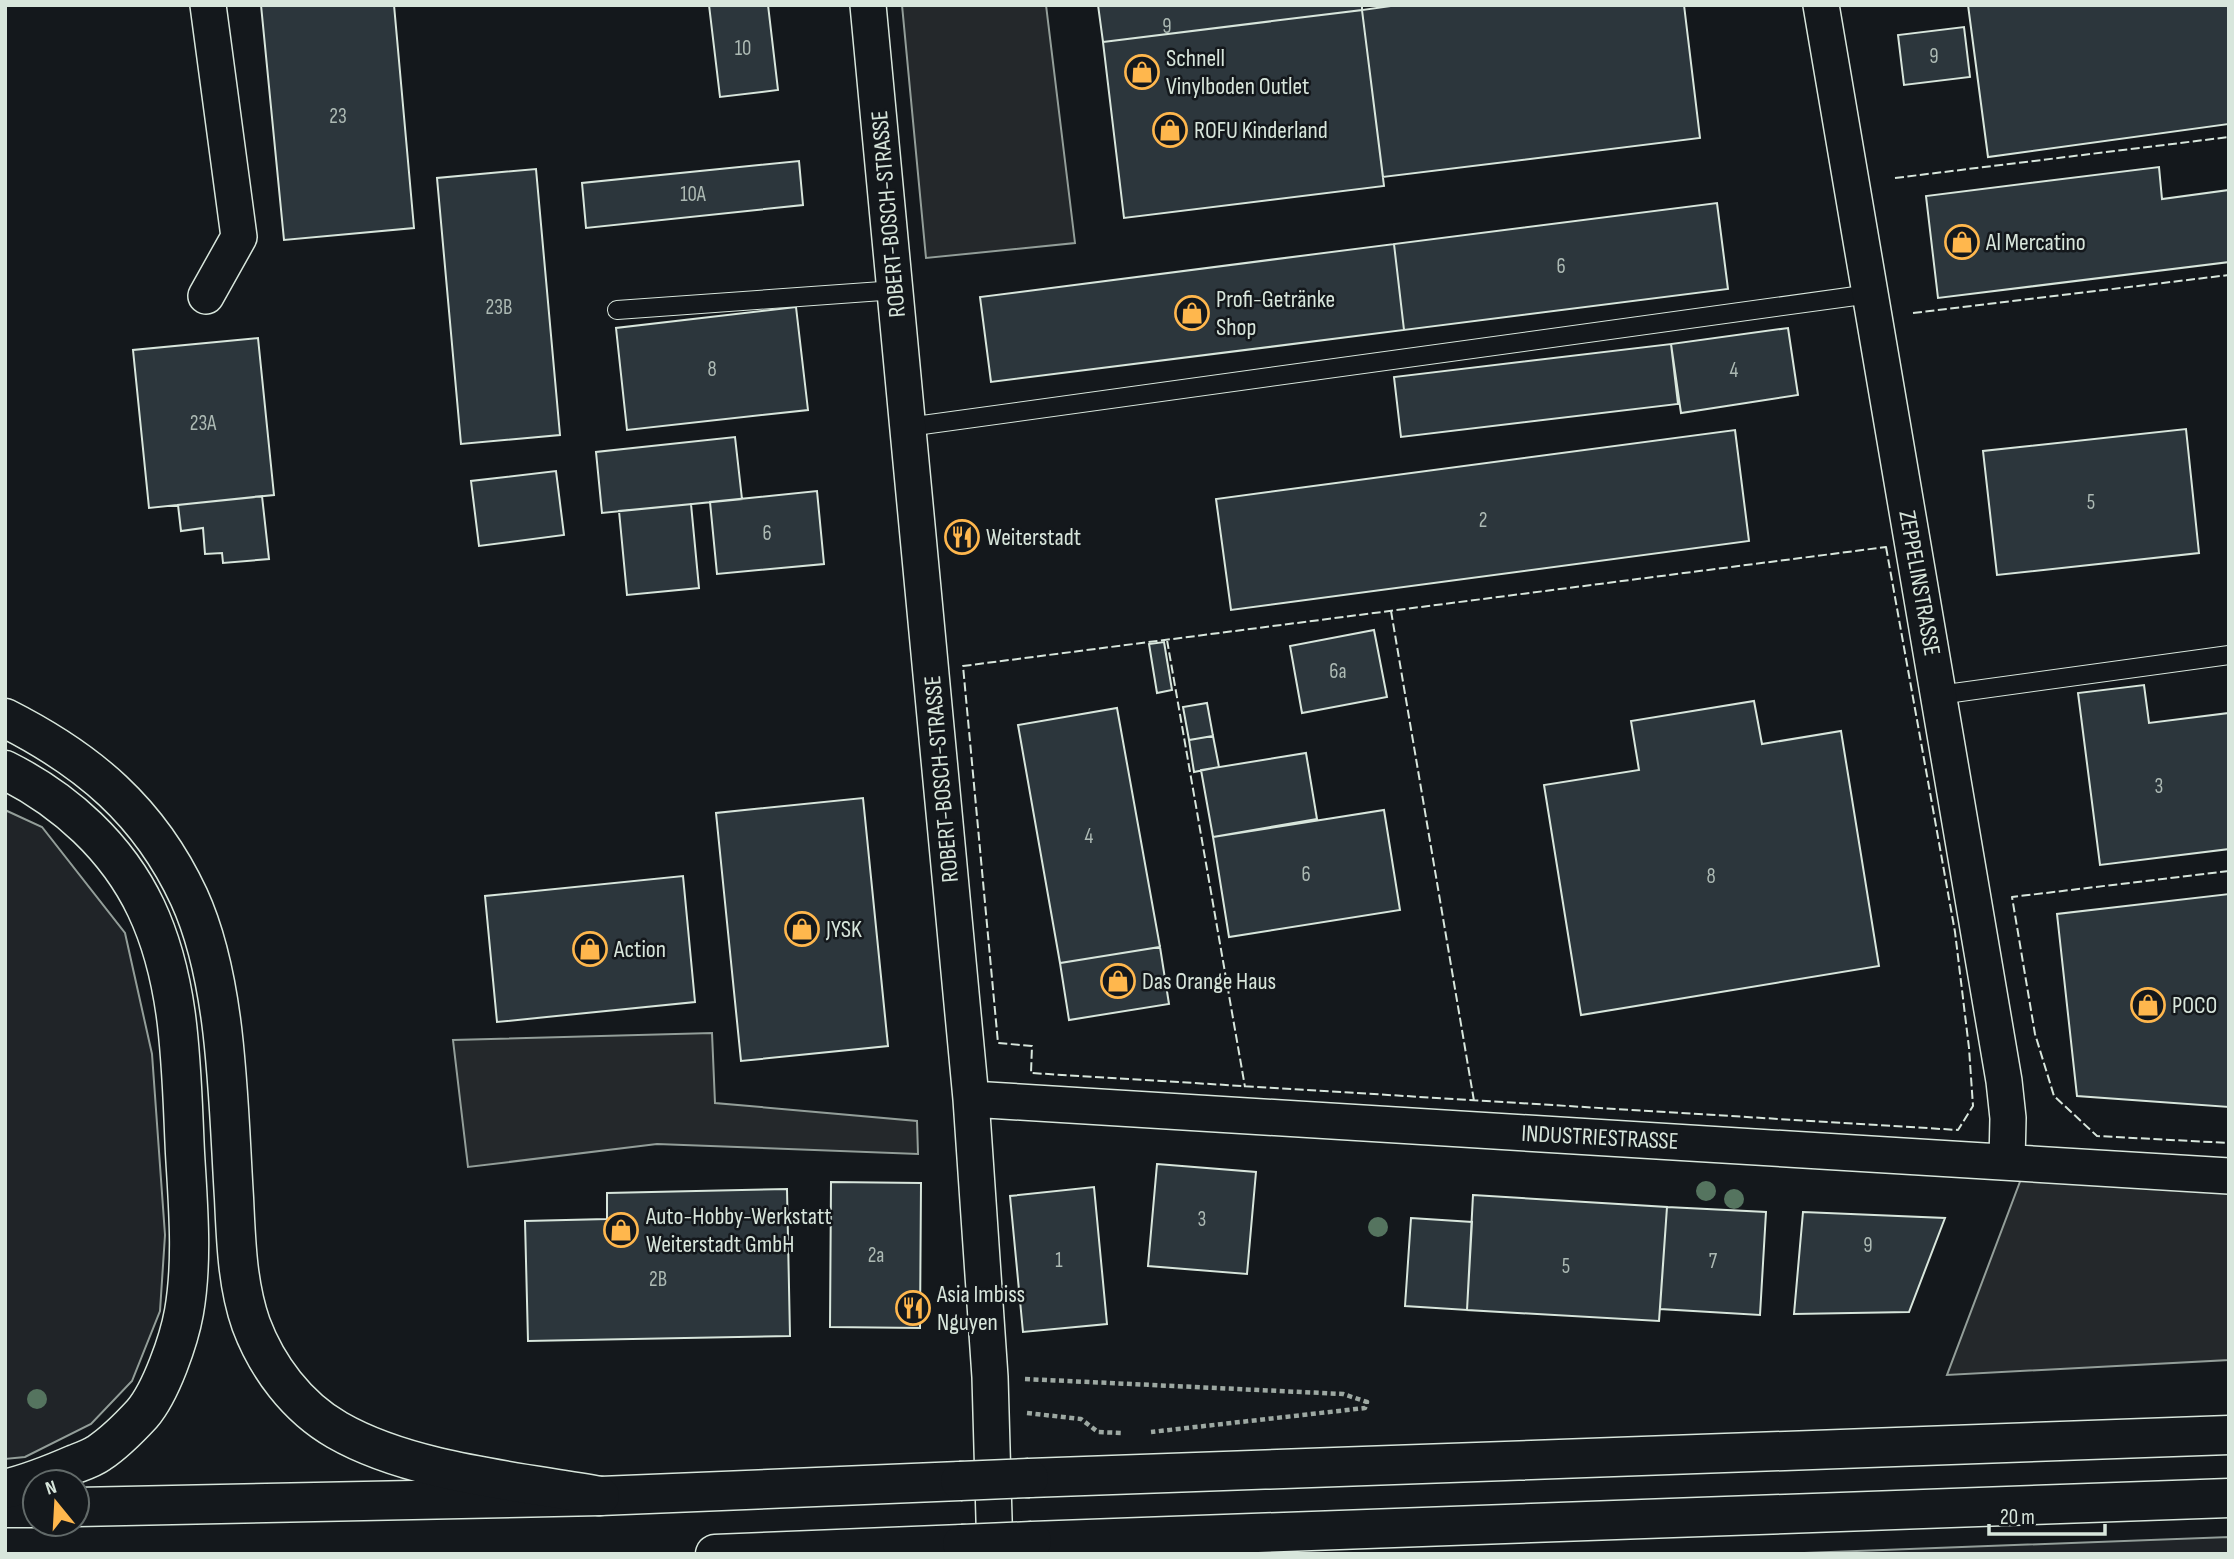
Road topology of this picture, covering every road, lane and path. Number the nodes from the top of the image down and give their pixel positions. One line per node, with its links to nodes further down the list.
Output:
1 (208, 5): 6 (street)
2 (869, 5): 4 (street, ROBERT-BOSCH-STRASSE)
3 (1821, 5): 5 (street, ZEPPELINSTRASSE)
4 (895, 290): 7 (lane); 8 (street, ROBERT-BOSCH-STRASSE)
5 (1870, 294): 8 (lane); 10 (street, ZEPPELINSTRASSE)
6 (206, 296)
7 (617, 310)
8 (908, 427): 13 (street, ROBERT-BOSCH-STRASSE)
9 (2229, 655): 10 (lane)
10 (1939, 695): 14 (street, ZEPPELINSTRASSE)
11 (5, 718): 22 (main road)
12 (5, 770): 21 (main road)
13 (971, 1099): 14 (street, INDUSTRIESTRASSE); 16 (street, ROBERT-BOSCH-STRASSE)
14 (2007, 1162): 15 (street, INDUSTRIESTRASSE)
15 (2229, 1176)
16 (990, 1377): 19 (path); 25 (street, ROBERT-BOSCH-STRASSE)
17 (1029, 1413): 18 (path)
18 (1125, 1433)
19 (1139, 1433)
20 (2229, 1436): 22 (main road, bridge)
21 (5, 1489)
22 (600, 1496): 24 (main road)
23 (2229, 1498): 25 (main road, bridge)
24 (91, 1507)
25 (979, 1549): 26 (main road)
26 (715, 1554)

